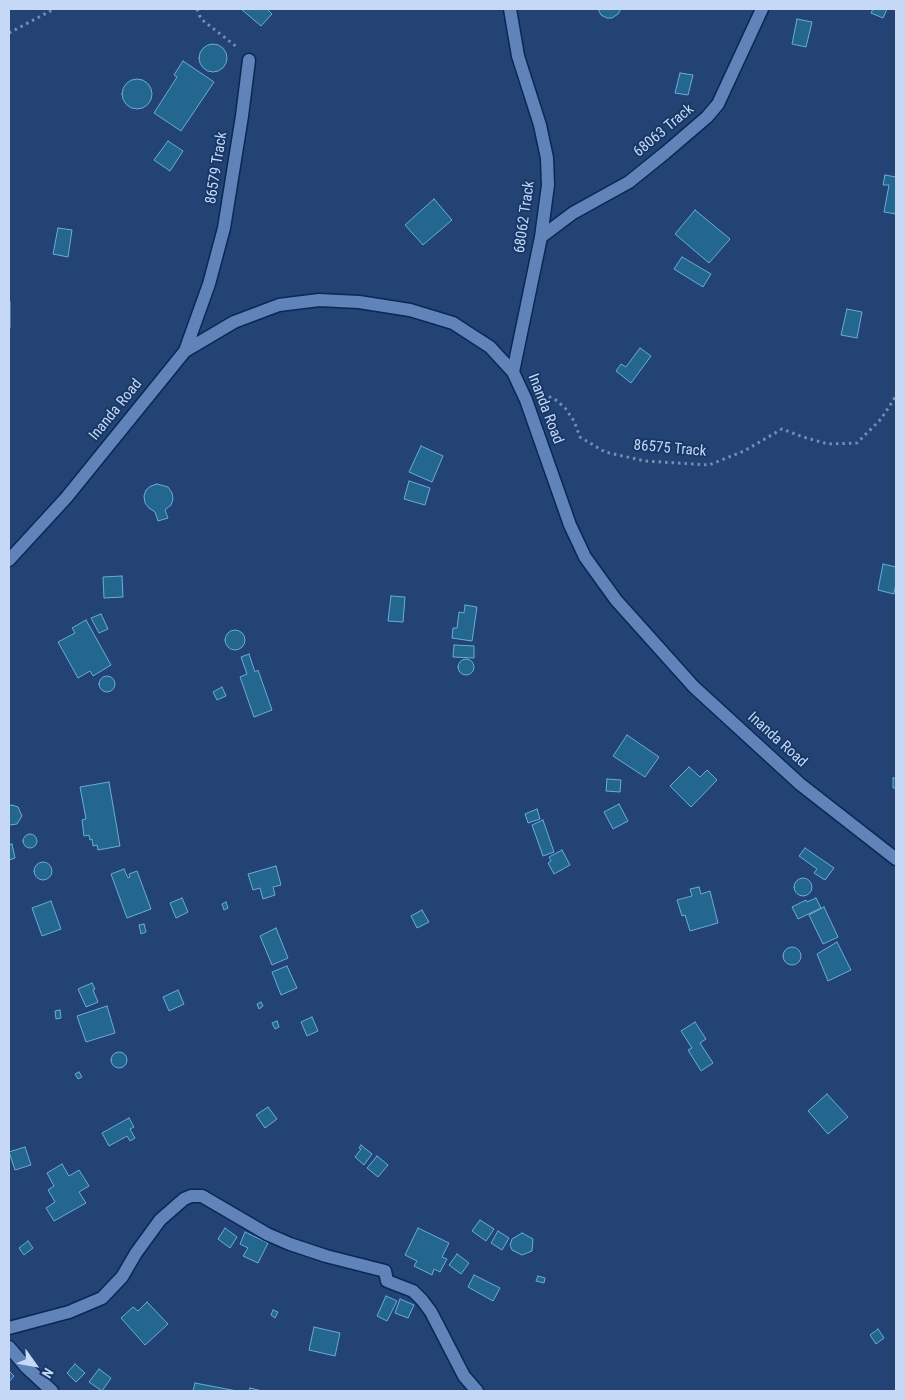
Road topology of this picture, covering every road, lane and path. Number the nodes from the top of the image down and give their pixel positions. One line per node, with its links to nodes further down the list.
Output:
1 (54, 9): 5 (path)
2 (196, 9): 6 (path)
3 (510, 9): 7 (street, 68062 Track)
4 (762, 9): 7 (street, 68063 Track)
5 (9, 33)
6 (249, 60): 8 (street, 86579 Track)
7 (540, 237): 9 (street, 68062 Track)
8 (186, 351): 9 (street, Inanda Road); 12 (street, Inanda Road)
9 (513, 372): 11 (street, Inanda Road)
10 (896, 396): 11 (path, 86575 Track)
11 (526, 400): 13 (street, Inanda Road)
12 (9, 560)
13 (896, 859)
14 (9, 1328): 17 (street)
15 (9, 1347): 16 (street)
16 (52, 1391)
17 (477, 1391)

